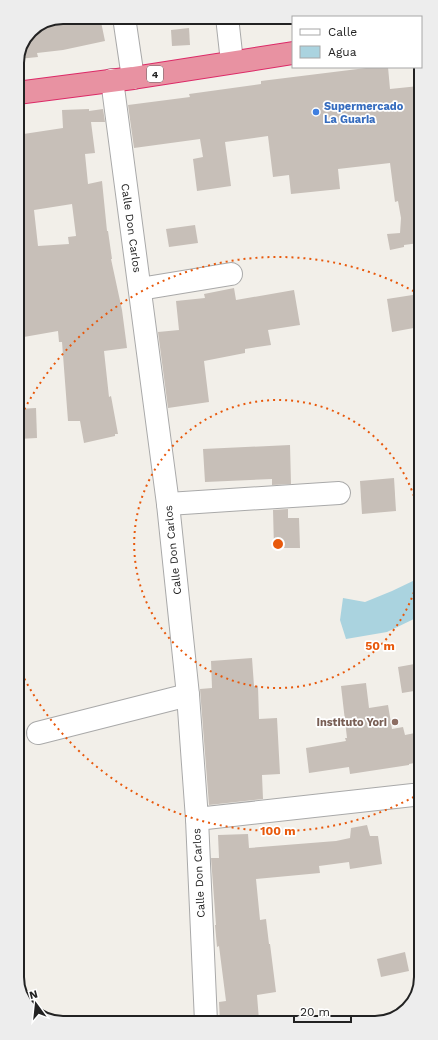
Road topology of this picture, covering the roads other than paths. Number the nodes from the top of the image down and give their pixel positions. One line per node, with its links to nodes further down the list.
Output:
1 (124, 24): 5 (street, Calle Don Carlos)
2 (228, 24): 4 (street)
3 (292, 53): 4 (highway, 4)
4 (232, 62): 5 (highway, 4)
5 (122, 79): 6 (highway, 4); 8 (street, Calle Don Carlos)
6 (24, 92)
7 (231, 274): 8 (street)
8 (140, 289): 10 (street, Calle Don Carlos)
9 (339, 493): 10 (street)
10 (168, 504): 11 (street, Calle Don Carlos)
11 (188, 696): 12 (street); 14 (street, Calle Don Carlos)
12 (38, 732)
13 (414, 795): 14 (street)
14 (197, 819): 15 (street, Calle Don Carlos)
15 (206, 1016)

